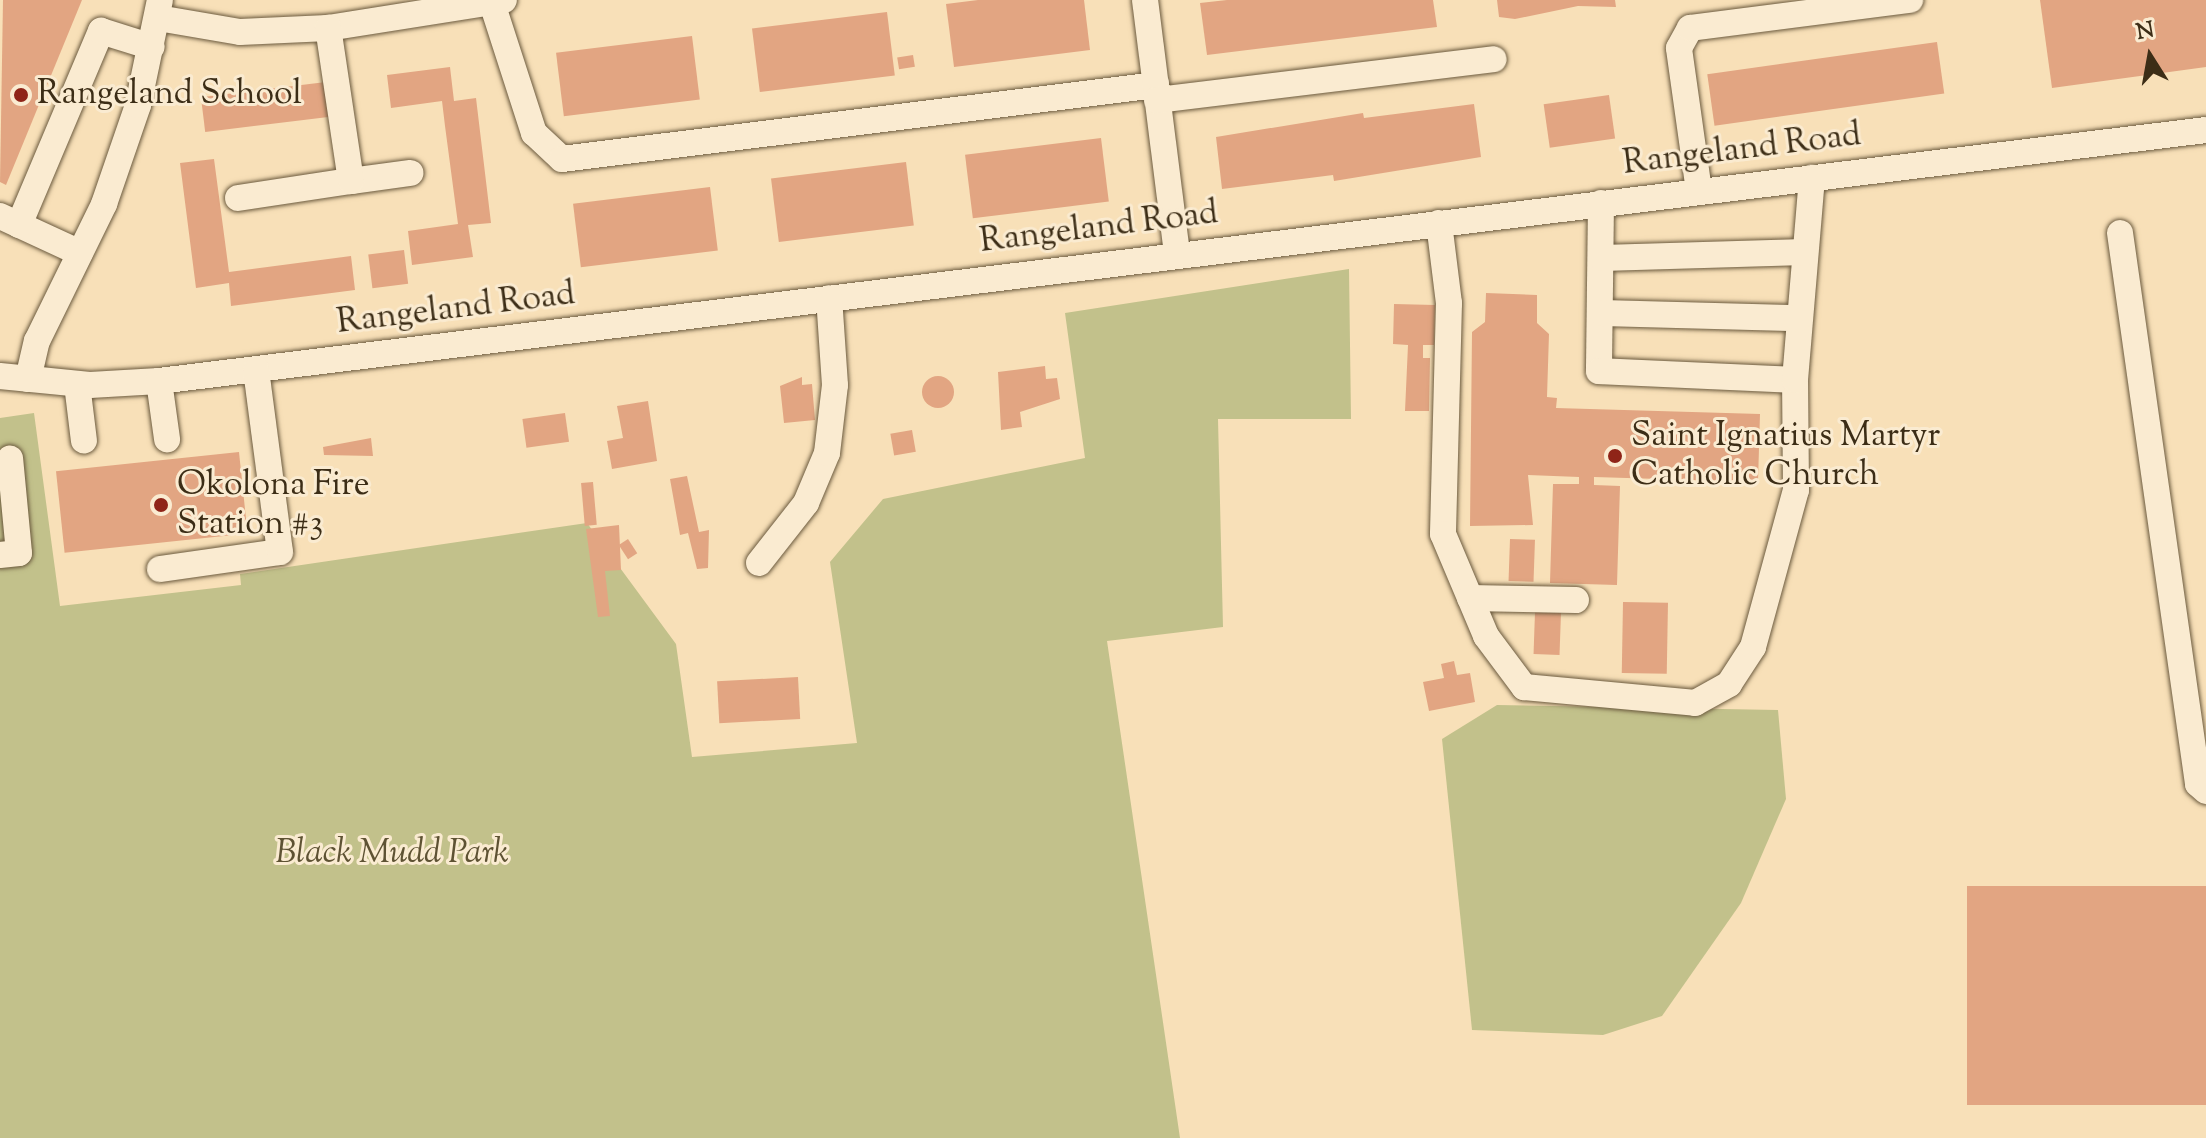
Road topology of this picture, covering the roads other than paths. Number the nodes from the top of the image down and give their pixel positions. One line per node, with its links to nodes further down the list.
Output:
1 (496, 0): 5 (street); 8 (street)
2 (1145, 0): 8 (street)
3 (1910, 0): 13 (street)
4 (159, 9): 5 (street); 6 (street)
5 (328, 28): 12 (street)
6 (152, 47): 16 (street); 20 (street)
7 (1494, 59): 8 (street)
8 (1156, 93): 21 (street)
9 (2206, 130): 11 (street, Rangeland Road)
10 (410, 173): 12 (street)
11 (1812, 178): 13 (street, Rangeland Road); 19 (street)
12 (351, 181): 14 (street)
13 (1699, 191): 15 (street, Rangeland Road)
14 (238, 198)
15 (1601, 203): 17 (street, Rangeland Road); 22 (street)
16 (10, 220): 20 (street)
17 (1439, 223): 21 (street, Rangeland Road); 38 (street)
18 (2120, 233): 40 (street)
19 (1805, 252): 22 (street); 25 (street)
20 (80, 253): 28 (street)
21 (1177, 255): 23 (street, Rangeland Road)
22 (1602, 258): 24 (street)
23 (829, 298): 26 (street, Rangeland Road); 36 (street)
24 (1602, 313): 25 (street); 29 (street)
25 (1799, 318): 29 (street)
26 (256, 370): 30 (street, Rangeland Road); 37 (street)
27 (0, 376): 28 (street, Rangeland Road)
28 (28, 379): 31 (street, Rangeland Road)
29 (1795, 380): 38 (street)
30 (159, 381): 31 (street, Rangeland Road); 32 (street)
31 (77, 384): 33 (street)
32 (167, 439)
33 (84, 441)
34 (10, 458): 35 (street)
35 (0, 555)
36 (759, 563)
37 (160, 569)
38 (1470, 598): 39 (street)
39 (1576, 600)
40 (2206, 791)

